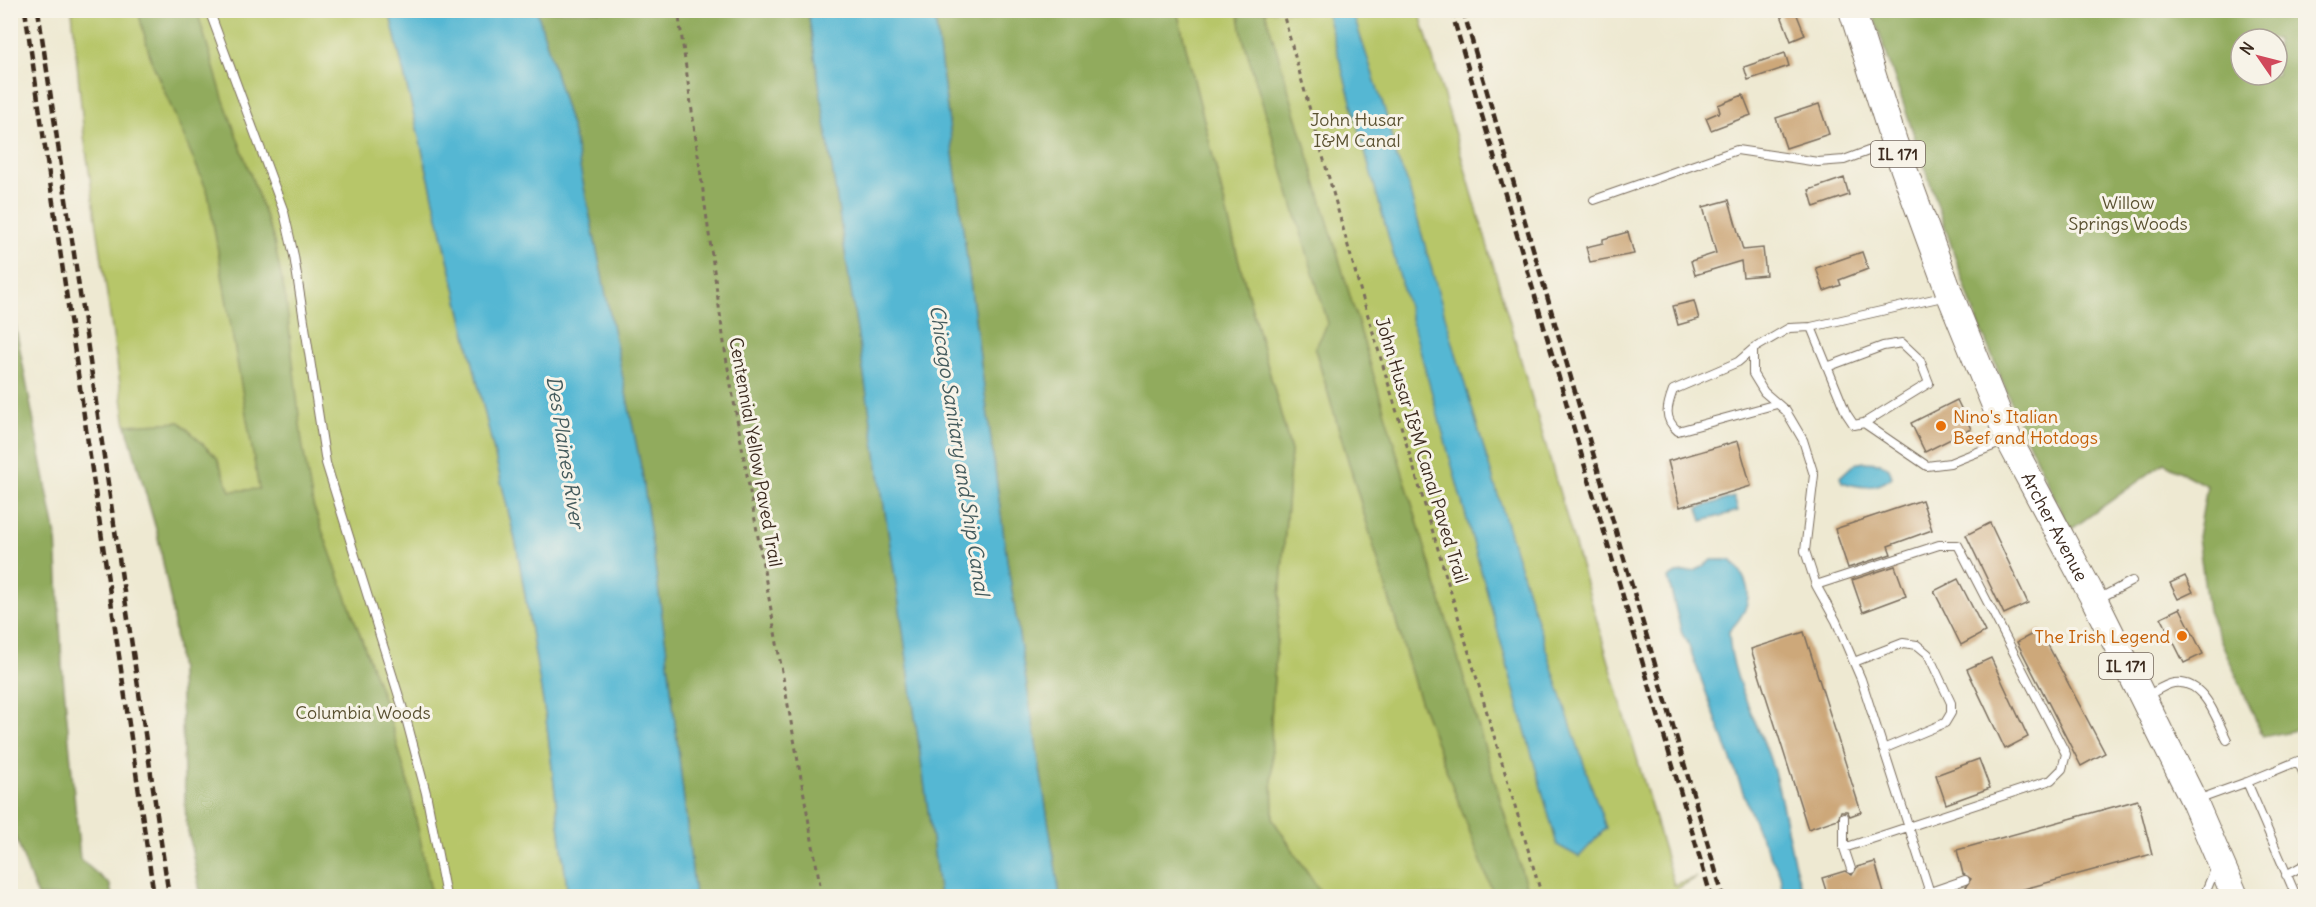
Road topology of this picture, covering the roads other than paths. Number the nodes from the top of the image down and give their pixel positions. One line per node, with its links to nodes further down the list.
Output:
1 (209, 10): 31 (lane)
2 (1852, 10): 3 (main road, Archer Avenue / IL 171)
3 (1894, 142): 4 (lane); 5 (main road, Archer Avenue / IL 171)
4 (1594, 200)
5 (1950, 295): 6 (lane); 11 (main road, Archer Avenue / IL 171)
6 (1811, 327): 7 (lane); 8 (lane)
7 (1753, 349): 9 (lane); 9 (lane)
8 (1827, 367): 10 (lane); 10 (lane)
9 (1777, 404): 13 (lane)
10 (1864, 423): 11 (lane)
11 (2009, 440): 14 (main road, Archer Avenue / IL 171)
12 (2132, 581): 14 (lane)
13 (1816, 585): 15 (lane); 23 (lane)
14 (2095, 601): 16 (main road, Archer Avenue / IL 171)
15 (1854, 662): 18 (lane); 18 (lane)
16 (2142, 698): 17 (lane); 21 (main road, Archer Avenue / IL 171)
17 (2227, 740)
18 (1883, 749): 23 (lane)
19 (2306, 779): 20 (lane)
20 (2245, 783): 21 (lane); 28 (lane)
21 (2194, 801): 25 (main road, Archer Avenue / IL 171)
22 (1844, 817): 24 (lane)
23 (1908, 828): 24 (lane); 30 (lane)
24 (1844, 848): 27 (lane)
25 (2219, 858): 32 (lane); 33 (main road, Archer Avenue / IL 171)
26 (2306, 864): 28 (lane)
27 (1851, 869)
28 (2286, 875): 34 (lane)
29 (1965, 880): 30 (lane)
30 (1930, 894)
31 (446, 897)
32 (2204, 897)
33 (2235, 897)
34 (2296, 897)

